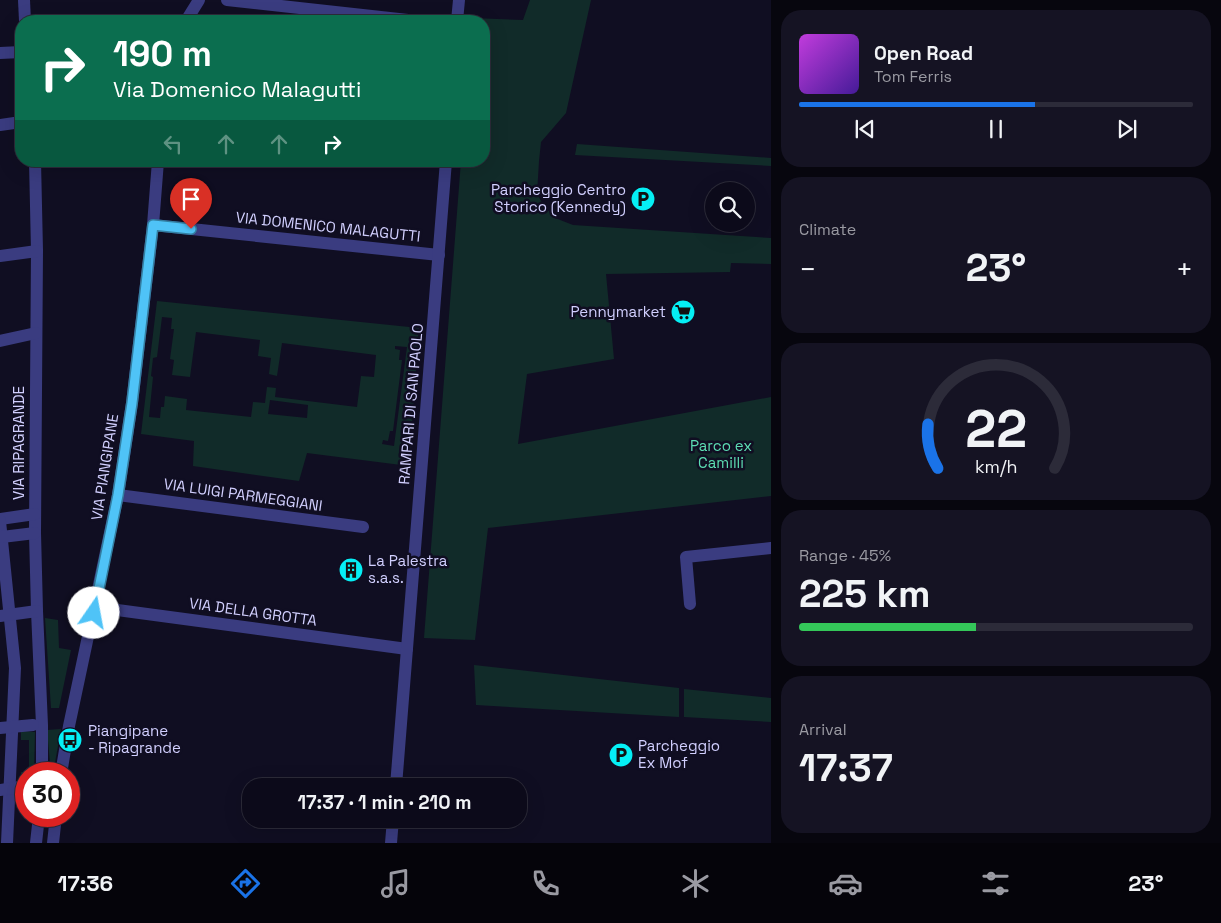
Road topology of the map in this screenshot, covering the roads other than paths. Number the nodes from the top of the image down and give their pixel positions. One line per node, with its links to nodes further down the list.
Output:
1 (24, 0): 5 (street)
2 (199, 0): 6 (street)
3 (227, 0): 7 (street)
4 (459, 0): 8 (street)
5 (25, 15)
6 (190, 15)
7 (363, 15)
8 (458, 15)
9 (15, 52): 10 (street)
10 (0, 53)
11 (15, 123): 12 (street)
12 (0, 125)
13 (35, 167): 17 (street, VIA RIPAGRANDE)
14 (158, 167): 16 (street, VIA PIANGIPANE)
15 (446, 167): 18 (street, RAMPARI DI SAN PAOLO)
16 (153, 225): 18 (street, VIA DOMENICO MALAGUTTI); 22 (street, VIA PIANGIPANE)
17 (37, 251): 19 (street); 20 (street, VIA RIPAGRANDE)
18 (439, 255): 33 (street, RAMPARI DI SAN PAOLO)
19 (0, 256)
20 (36, 332): 21 (street); 23 (street, VIA RIPAGRANDE)
21 (0, 341)
22 (118, 495): 25 (street, VIA LUIGI PARMEGGIANI); 30 (street, VIA PIANGIPANE)
23 (35, 514): 24 (street); 26 (street, VIA RIPAGRANDE)
24 (0, 520): 27 (street)
25 (363, 527)
26 (35, 533): 27 (street); 31 (street, VIA RIPAGRANDE)
27 (2, 536): 32 (street)
28 (771, 548): 29 (street)
29 (690, 604)
30 (95, 607): 33 (street, VIA DELLA GROTTA); 37 (street, VIA PIANGIPANE)
31 (37, 611): 32 (street); 34 (street, VIA RIPAGRANDE)
32 (4, 615): 35 (street)
33 (408, 649): 38 (street, RAMPARI DI SAN PAOLO); 39 (street, RAMPARI DI SAN PAOLO)
34 (38, 725): 35 (street); 36 (street, VIA RIPAGRANDE)
35 (6, 728): 40 (street)
36 (41, 762)
37 (63, 762)
38 (397, 778)
39 (403, 778)
40 (4, 788): 45 (street)
41 (37, 827): 46 (street)
42 (55, 827): 47 (street)
43 (392, 828): 48 (street)
44 (399, 828): 49 (street)
45 (7, 843)
46 (36, 843)
47 (53, 843)
48 (391, 843)
49 (398, 843)

